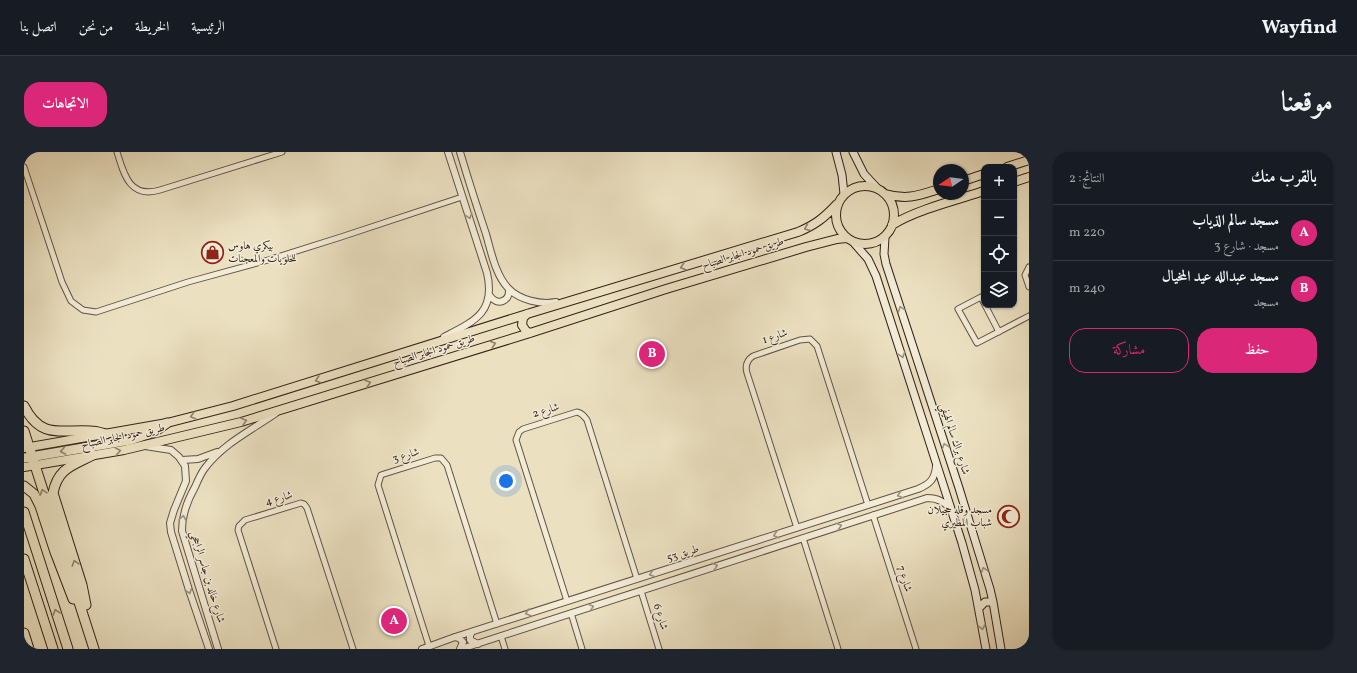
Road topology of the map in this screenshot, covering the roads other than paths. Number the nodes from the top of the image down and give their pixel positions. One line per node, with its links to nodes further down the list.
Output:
1 (117, 152): 2 (street)
2 (282, 152)
3 (448, 152): 19 (street)
4 (460, 152): 28 (street)
5 (836, 152): 17 (main road)
6 (853, 152): 14 (main road)
7 (1029, 160): 8 (main road)
8 (1016, 164)
9 (24, 167): 19 (street)
10 (981, 175): 12 (main road)
11 (1029, 177): 13 (main road)
12 (969, 179)
13 (1017, 181)
14 (877, 188): 17 (main road); 18 (main road)
15 (933, 191): 18 (main road)
16 (981, 192): 21 (main road)
17 (844, 194): 20 (main road)
18 (885, 194): 21 (main road)
19 (462, 197): 29 (street, one-way to 29)
20 (837, 204): 23 (main road); 26 (main road, طريق حمود الجابر الصباح, one-way to 26)
21 (892, 226): 22 (main road)
22 (885, 237): 24 (main road); 34 (main road, شارع براك سالم الهيفي, one-way to 22)
23 (846, 238): 24 (main road); 37 (main road, طريق حمود الجابر الصباح)
24 (854, 243): 35 (main road)
25 (1029, 267): 27 (street)
26 (620, 286): 28 (street); 32 (main road, طريق حمود الجابر الصباح)
27 (1029, 287)
28 (509, 289): 29 (street)
29 (490, 296): 38 (street)
30 (981, 297): 36 (street)
31 (987, 308): 36 (street)
32 (527, 314): 37 (main road); 38 (main road, طريق حمود الجابر الصباح)
33 (1029, 316): 36 (street)
34 (906, 326): 35 (main road); 68 (main road, شارع براك سالم الهيفي, one-way to 34)
35 (893, 328): 49 (main road, one-way to 49)
36 (999, 332)
37 (530, 333): 40 (main road, طريق حمود الجابر الصباح, one-way to 37)
38 (425, 347): 41 (main road, طريق حمود الجابر الصباح, one-way to 41)
39 (24, 406): 43 (highway)
40 (280, 410): 44 (main road, طريق حمود الجابر الصباح, one-way to 40); 45 (street, شارع خالد بن جاسر الراجحي)
41 (167, 423): 43 (main road, طريق حمود الجابر الصباح); 46 (highway, one-way to 46)
42 (24, 430): 46 (highway)
43 (106, 434): 46 (main road, طريق حمود الجابر الصباح)
44 (142, 446): 47 (main road, طريق حمود الجابر الصباح, one-way to 44); 48 (street)
45 (220, 452): 48 (street); 65 (street, شارع خالد بن جاسر الراجحي, one-way to 45)
46 (28, 454): 47 (main road, طريق حمود الجابر الصباح); 50 (main road, طريق حمود الجابر الصباح); 76 (highway, one-way to 46)
47 (93, 455): 76 (highway, one-way to 47)
48 (182, 460): 66 (street, شارع خالد بن جاسر الراجحي)
49 (936, 464): 52 (street, طريق 53); 55 (main road)
50 (24, 466)
51 (24, 486): 76 (highway)
52 (918, 489): 53 (street); 54 (street, طريق 53, one-way to 54)
53 (920, 500): 55 (street, طريق 53); 57 (street, طريق 53)
54 (868, 505): 58 (street, طريق 53); 58 (street, شارع 1)
55 (951, 509): 69 (main road)
56 (24, 512): 85 (highway, one-way to 56)
57 (873, 515): 59 (street, طريق 53, one-way to 57); 97 (street, شارع 7)
58 (797, 528): 60 (street, طريق 53, one-way to 60)
59 (803, 538): 62 (street, طريق 53); 96 (street)
60 (761, 540): 61 (street, طريق 53); 62 (street)
61 (744, 545): 63 (street); 67 (street, طريق 53, one-way to 67)
62 (764, 550): 63 (street, طريق 53)
63 (748, 555): 70 (street, طريق 53, one-way to 63)
64 (24, 559): 84 (highway)
65 (196, 576): 66 (street); 88 (street, شارع خالد بن جاسر الراجحي)
66 (185, 577): 87 (street, شارع خالد بن جاسر الراجحي, one-way to 87)
67 (637, 579): 71 (street, طريق 53); 71 (street, شارع 2)
68 (990, 589): 69 (main road); 72 (main road, شارع براك سالم الهيفي)
69 (975, 590): 73 (main road)
70 (641, 591): 74 (street, طريق 53, one-way to 70); 95 (street, شارع 6)
71 (567, 601): 75 (street, طريق 53, one-way to 75)
72 (993, 602): 73 (main road); 99 (main road, شارع براك سالم الهيفي)
73 (978, 608): 98 (main road, one-way to 98)
74 (570, 613): 79 (street, طريق 53); 94 (street)
75 (497, 624): 78 (street, طريق 53); 82 (street, شارع 3)
76 (88, 629): 86 (highway)
77 (24, 632): 83 (highway)
78 (472, 632): 80 (street, طريق 53); 81 (street)
79 (501, 636): 81 (street, طريق 53); 93 (street)
80 (455, 637): 82 (street, طريق 53); 92 (street)
81 (478, 644): 92 (street, طريق 53)
82 (429, 646): 91 (street, طريق 53)
83 (29, 649)
84 (53, 649)
85 (68, 649)
86 (94, 649)
87 (209, 649)
88 (218, 649)
89 (276, 649): 90 (street, شارع 4)
90 (353, 649)
91 (422, 649)
92 (460, 649)
93 (505, 649)
94 (582, 649)
95 (659, 649)
96 (838, 649)
97 (916, 649)
98 (986, 649)
99 (1001, 649)

